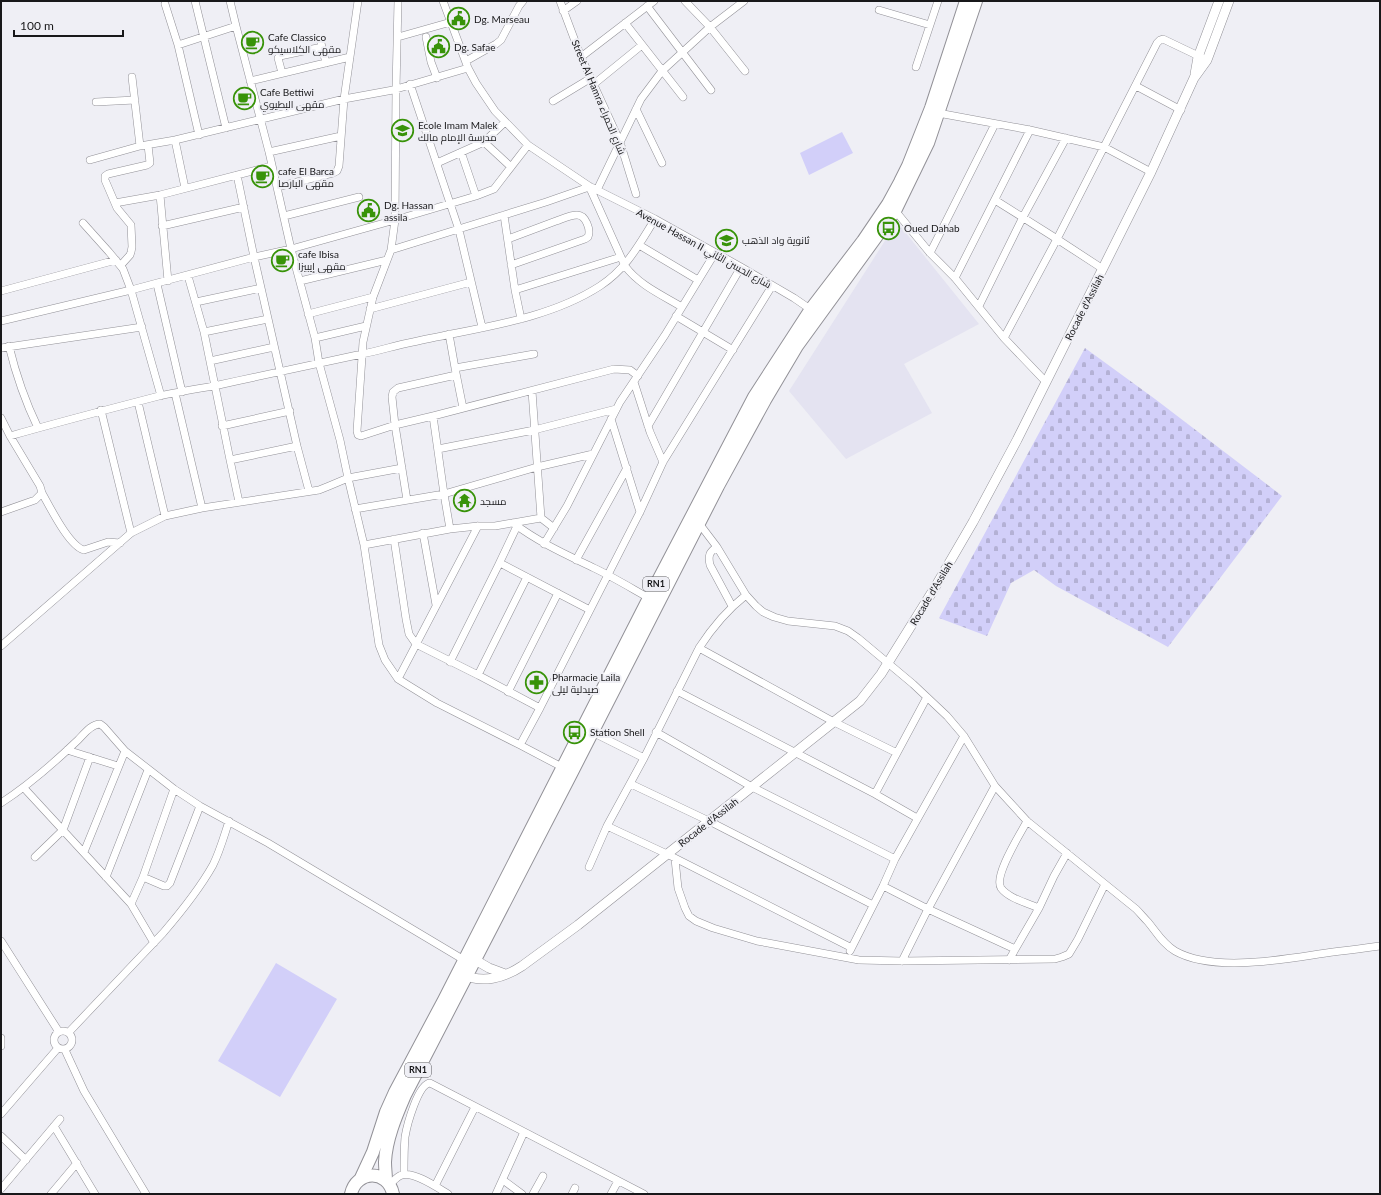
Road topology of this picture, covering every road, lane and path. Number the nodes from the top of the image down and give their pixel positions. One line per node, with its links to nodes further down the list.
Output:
1 (195, 1): 26 (street)
2 (230, 1): 24 (street)
3 (358, 1): 34 (street)
4 (398, 1): 27 (street)
5 (443, 1): 21 (street, Avenue Hassan II شارع الحسن الثاني)
6 (523, 1): 38 (street)
7 (560, 1): 20 (street, Street Al Hamra شارع الحمراء)
8 (577, 1): 20 (street)
9 (654, 1): 18 (street)
10 (685, 1): 25 (street)
11 (744, 1): 25 (street)
12 (938, 1): 23 (street)
13 (966, 1): 95 (main road, RN1)
14 (976, 1): 58 (main road, RN1)
15 (1219, 1): 36 (street, Rocade d'Assilah)
16 (1229, 1): 36 (street, Rocade d'Assilah)
17 (165, 4): 30 (street)
18 (647, 6): 22 (street); 33 (street)
19 (879, 10): 23 (street)
20 (563, 11): 35 (street, Street Al Hamra شارع الحمراء)
21 (451, 22): 27 (street); 38 (street, Avenue Hassan II شارع الحسن الثاني)
22 (625, 23): 31 (street); 35 (street)
23 (930, 25): 39 (street)
24 (236, 26): 26 (street); 45 (street)
25 (710, 27): 33 (street); 41 (street)
26 (203, 36): 30 (street); 62 (street)
27 (398, 37): 49 (street)
28 (426, 37): 44 (street)
29 (320, 39): 32 (street)
30 (178, 45): 64 (street)
31 (642, 45): 40 (street); 46 (street)
32 (322, 47): 37 (street); 42 (street)
33 (683, 51): 40 (street); 50 (street)
34 (350, 56): 37 (street); 52 (street)
35 (581, 57): 46 (street, Street Al Hamra شارع الحمراء)
36 (1203, 58): 48 (street); 57 (street, Rocade d'Assilah)
37 (326, 63): 42 (street)
38 (467, 64): 44 (street); 60 (street, Avenue Hassan II شارع الحسن الثاني)
39 (916, 67)
40 (662, 71): 51 (street); 56 (street)
41 (745, 71)
42 (282, 73): 45 (street)
43 (132, 77): 53 (street)
44 (437, 78): 47 (street)
45 (250, 81): 59 (street)
46 (592, 81): 54 (street); 69 (street, Street Al Hamra شارع الحمراء)
47 (410, 84): 49 (street); 77 (street)
48 (1136, 86): 57 (street); 73 (street)
49 (396, 89): 52 (street); 100 (street)
50 (711, 90)
51 (683, 97)
52 (344, 99): 59 (street); 65 (street)
53 (135, 100): 55 (street); 72 (street)
54 (553, 101)
55 (96, 102)
56 (636, 109): 69 (street); 78 (street)
57 (1181, 110): 81 (street, Rocade d'Assilah)
58 (938, 113): 61 (street); 95 (main road, RN1)
59 (260, 119): 62 (street); 74 (street)
60 (505, 122): 68 (street); 71 (street, Avenue Hassan II شارع الحسن الثاني)
61 (994, 124): 63 (street); 110 (street)
62 (226, 128): 64 (street)
63 (1030, 130): 66 (street); 91 (street)
64 (199, 135): 67 (street)
65 (341, 136): 74 (street); 84 (street)
66 (1066, 138): 73 (street); 98 (street)
67 (175, 140): 70 (street); 85 (street)
68 (484, 142): 75 (street); 80 (street)
69 (620, 142): 86 (street); 87 (street, Street Al Hamra شارع الحمراء)
70 (148, 145): 72 (street); 92 (street)
71 (528, 145): 80 (street); 83 (street, Avenue Hassan II شارع الحسن الثاني)
72 (140, 146): 76 (street)
73 (1104, 147): 81 (street); 105 (street)
74 (269, 152): 79 (street)
75 (461, 152): 77 (street); 89 (street)
76 (90, 160)
77 (436, 162): 93 (street)
78 (662, 163)
79 (272, 166): 82 (street); 84 (street)
80 (512, 167): 89 (street)
81 (1151, 172): 118 (street, Rocade d'Assilah)
82 (237, 175): 85 (street); 94 (street)
83 (589, 186): 86 (street, Avenue Hassan II شارع الحسن الثاني); 96 (street); 112 (street)
84 (277, 187): 97 (street)
85 (185, 188): 88 (street)
86 (597, 190): 99 (street, Avenue Hassan II شارع الحسن الثاني)
87 (636, 194)
88 (160, 195): 92 (street); 102 (street)
89 (476, 196): 93 (street)
90 (359, 197): 97 (street)
91 (995, 200): 98 (street); 120 (street)
92 (115, 203): 114 (street)
93 (450, 204): 100 (street); 103 (street)
94 (244, 207): 102 (street); 111 (street)
95 (892, 208): 110 (street); 136 (main road, RN1)
96 (504, 215): 103 (street); 104 (street)
97 (284, 216): 107 (street)
98 (1023, 217): 105 (street); 133 (street)
99 (655, 219): 106 (street); 109 (street, Avenue Hassan II شارع الحسن الثاني)
100 (395, 220): 107 (street); 108 (street)
101 (83, 223): 114 (street)
102 (162, 226): 123 (street)
103 (458, 230): 108 (street); 124 (street)
104 (508, 239): 115 (street); 115 (street)
105 (1057, 239): 118 (street); 149 (street)
106 (639, 246): 116 (street); 122 (street)
107 (291, 249): 111 (street); 121 (street)
108 (391, 250): 113 (street)
109 (715, 253): 117 (street, Avenue Hassan II شارع الحسن الثاني); 122 (street)
110 (930, 253): 120 (street)
111 (254, 257): 119 (street); 127 (street)
112 (621, 257): 116 (street); 129 (street)
113 (387, 260): 121 (street); 131 (street)
114 (118, 263): 128 (street); 130 (street)
115 (511, 265): 129 (street)
116 (625, 266): 134 (street); 140 (street)
117 (741, 267): 126 (street, Avenue Hassan II شارع الحسن الثاني); 145 (street)
118 (1102, 270): 161 (street, Rocade d'Assilah)
119 (188, 276): 123 (street); 132 (street)
120 (955, 278): 133 (street)
121 (300, 280): 137 (street)
122 (698, 280): 134 (street)
123 (168, 281): 125 (street)
124 (471, 282): 135 (street); 144 (street)
125 (157, 284): 128 (street); 164 (street)
126 (772, 286): 136 (street, Avenue Hassan II شارع الحسن الثاني); 153 (street)
127 (261, 288): 132 (street); 139 (street)
128 (131, 290): 141 (street); 143 (street)
129 (515, 290): 140 (street)
130 (1, 291)
131 (373, 297): 135 (street); 137 (street)
132 (196, 302): 146 (street)
133 (979, 306): 149 (street)
134 (682, 307): 138 (street)
135 (370, 309): 142 (street)
136 (815, 313): 200 (main road, RN1)
137 (308, 314): 148 (street)
138 (676, 316): 145 (street); 160 (street)
139 (268, 319): 146 (street); 151 (street)
140 (521, 319): 144 (street)
141 (1, 321)
142 (366, 326): 148 (street); 154 (street)
143 (142, 327): 150 (street); 165 (street)
144 (482, 327): 147 (street)
145 (703, 331): 153 (street); 176 (street)
146 (204, 332): 156 (street)
147 (449, 334): 154 (street); 159 (street)
148 (315, 338): 157 (street)
149 (1004, 338): 161 (street)
150 (9, 346): 152 (street); 177 (street)
151 (274, 347): 156 (street); 158 (street)
152 (1, 348)
153 (733, 350): 184 (street)
154 (362, 354): 157 (street); 174 (street)
155 (534, 354): 159 (street)
156 (210, 361): 162 (street)
157 (319, 362): 158 (street); 188 (street)
158 (279, 371): 162 (street); 170 (street)
159 (456, 371): 167 (street); 174 (street)
160 (636, 379): 163 (street); 168 (street); 176 (street)
161 (1046, 382): 226 (street, Rocade d'Assilah)
162 (214, 386): 164 (street); 175 (street)
163 (532, 391): 167 (street); 178 (street)
164 (179, 393): 165 (street); 194 (street)
165 (161, 396): 166 (street)
166 (138, 402): 169 (street); 198 (street)
167 (463, 408): 171 (street)
168 (616, 409): 173 (street); 178 (street)
169 (101, 410): 177 (street); 205 (street)
170 (290, 411): 175 (street); 180 (street)
171 (433, 416): 174 (street); 181 (street)
172 (1, 418): 179 (street)
173 (611, 419): 182 (street); 187 (street)
174 (395, 425): 186 (street)
175 (222, 426): 183 (street)
176 (648, 426): 184 (street)
177 (38, 428): 179 (street)
178 (534, 430): 181 (street); 185 (street)
179 (6, 434): 190 (street)
180 (298, 446): 183 (street); 189 (street)
181 (438, 449): 191 (street)
182 (593, 454): 185 (street); 203 (street)
183 (230, 460): 193 (street)
184 (663, 462): 197 (street)
185 (537, 467): 191 (street); 199 (street)
186 (402, 468): 188 (street); 192 (street)
187 (627, 468): 197 (street); 212 (street)
188 (348, 478): 189 (street); 195 (street)
189 (309, 491): 193 (street)
190 (42, 493): 196 (street); 208 (street)
191 (444, 494): 192 (street); 204 (street)
192 (407, 500): 195 (street)
193 (239, 502): 194 (street)
194 (202, 508): 198 (street)
195 (355, 509): 209 (street)
196 (1, 512)
197 (640, 512): 214 (street)
198 (165, 516): 205 (street)
199 (541, 518): 201 (street); 203 (street)
200 (695, 519): 211 (street); 218 (main road, RN1); 234 (main road, RN1)
201 (515, 525): 202 (street); 210 (street); 213 (street)
202 (478, 526): 204 (street); 219 (street)
203 (554, 528): 210 (street)
204 (450, 529): 206 (street)
205 (131, 533): 208 (street)
206 (423, 533): 207 (street); 219 (street)
207 (394, 539): 209 (street); 222 (street)
208 (120, 543): 223 (street)
209 (364, 544): 228 (street)
210 (544, 544): 212 (street)
211 (717, 546): 217 (street); 220 (street)
212 (576, 560): 214 (street)
213 (500, 563): 215 (street); 225 (street)
214 (608, 575): 218 (street); 221 (street)
215 (527, 578): 216 (street); 227 (street)
216 (558, 594): 221 (street); 230 (street)
217 (746, 595): 220 (street); 226 (street)
218 (649, 598): 245 (main road, RN1)
219 (436, 605): 222 (street)
220 (732, 606): 224 (street)
221 (590, 610): 232 (street)
222 (416, 644): 225 (street); 228 (street)
223 (1, 646)
224 (699, 648): 229 (street); 233 (street)
225 (450, 662): 227 (street)
226 (888, 663): 231 (street); 233 (street, Rocade d'Assilah)
227 (478, 675): 230 (street)
228 (398, 679): 237 (street)
229 (677, 691): 235 (street); 240 (street)
230 (508, 692): 232 (street)
231 (927, 697): 236 (street); 241 (street)
232 (540, 708): 237 (street)
233 (834, 722): 240 (street, Rocade d'Assilah); 241 (street)
234 (592, 732): 243 (street); 281 (main road, RN1)
235 (656, 732): 243 (street); 249 (street)
236 (964, 736): 248 (street); 255 (street)
237 (520, 745): 245 (street)
238 (67, 750): 239 (street); 242 (street); 250 (street)
239 (125, 751): 244 (street); 246 (street)
240 (795, 753): 249 (street, Rocade d'Assilah); 252 (street)
241 (897, 753): 252 (street)
242 (90, 756): 244 (street); 260 (street)
243 (644, 758): 247 (street)
244 (118, 766): 261 (street)
245 (562, 768): 281 (main road, RN1)
246 (148, 770): 251 (street); 267 (street)
247 (631, 784): 257 (street); 259 (street)
248 (995, 786): 258 (street); 274 (street)
249 (752, 787): 257 (street, Rocade d'Assilah); 265 (street)
250 (24, 788): 253 (street); 260 (street)
251 (174, 789): 254 (street); 268 (street)
252 (875, 794): 255 (street)
253 (1, 803)
254 (200, 806): 256 (street); 268 (street)
255 (917, 818): 265 (street)
256 (229, 821): 276 (street); 281 (street)
257 (709, 821): 263 (street, Rocade d'Assilah); 272 (street)
258 (1027, 821): 262 (street); 273 (street)
259 (608, 826): 263 (street); 266 (street)
260 (63, 830): 261 (street); 264 (street)
261 (84, 852): 267 (street)
262 (1067, 853): 269 (street); 273 (street)
263 (671, 856): 278 (street); 280 (street); 285 (street, Rocade d'Assilah)
264 (35, 857)
265 (895, 859): 270 (street)
266 (589, 867)
267 (106, 877): 271 (street)
268 (143, 878): 271 (street)
269 (1105, 884): 277 (street); 282 (street)
270 (883, 886): 272 (street); 274 (street)
271 (131, 904): 276 (street)
272 (873, 905): 278 (street)
273 (1039, 908): 279 (street)
274 (928, 909): 279 (street); 283 (street)
275 (1, 942): 286 (street)
276 (154, 943): 287 (street)
277 (1380, 946)
278 (850, 947): 280 (street)
279 (1015, 949): 282 (street)
280 (848, 957): 283 (street)
281 (468, 958): 284 (main road, RN1); 285 (street)
282 (1009, 960): 283 (street)
283 (902, 961)
284 (462, 974): 285 (street, Rocade d'Assilah); 301 (main road, RN1); 305 (main road, RN1)
285 (505, 974)
286 (59, 1032): 287 (street); 290 (street)
287 (69, 1032): 290 (street)
288 (1, 1038): 289 (street)
289 (1, 1046)
290 (61, 1049): 292 (street); 309 (street)
291 (475, 1106): 295 (street); 299 (street); 304 (street)
292 (1, 1114)
293 (60, 1119): 294 (street)
294 (54, 1126): 297 (street); 298 (street)
295 (524, 1132): 302 (street); 303 (street)
296 (1, 1136): 297 (street)
297 (26, 1160): 306 (street)
298 (77, 1163): 307 (street); 308 (street)
299 (404, 1174): 304 (street); 305 (street)
300 (543, 1176): 314 (street)
301 (361, 1178): 305 (main road); 310 (main road, RN1)
302 (503, 1180): 312 (street); 313 (street)
303 (618, 1181): 315 (street); 316 (street)
304 (435, 1186): 311 (street)
305 (389, 1187)
306 (1, 1189)
307 (51, 1194)
308 (95, 1194)
309 (146, 1194)
310 (351, 1194)
311 (448, 1194)
312 (496, 1194)
313 (522, 1194)
314 (533, 1194)
315 (611, 1194)
316 (644, 1194)

